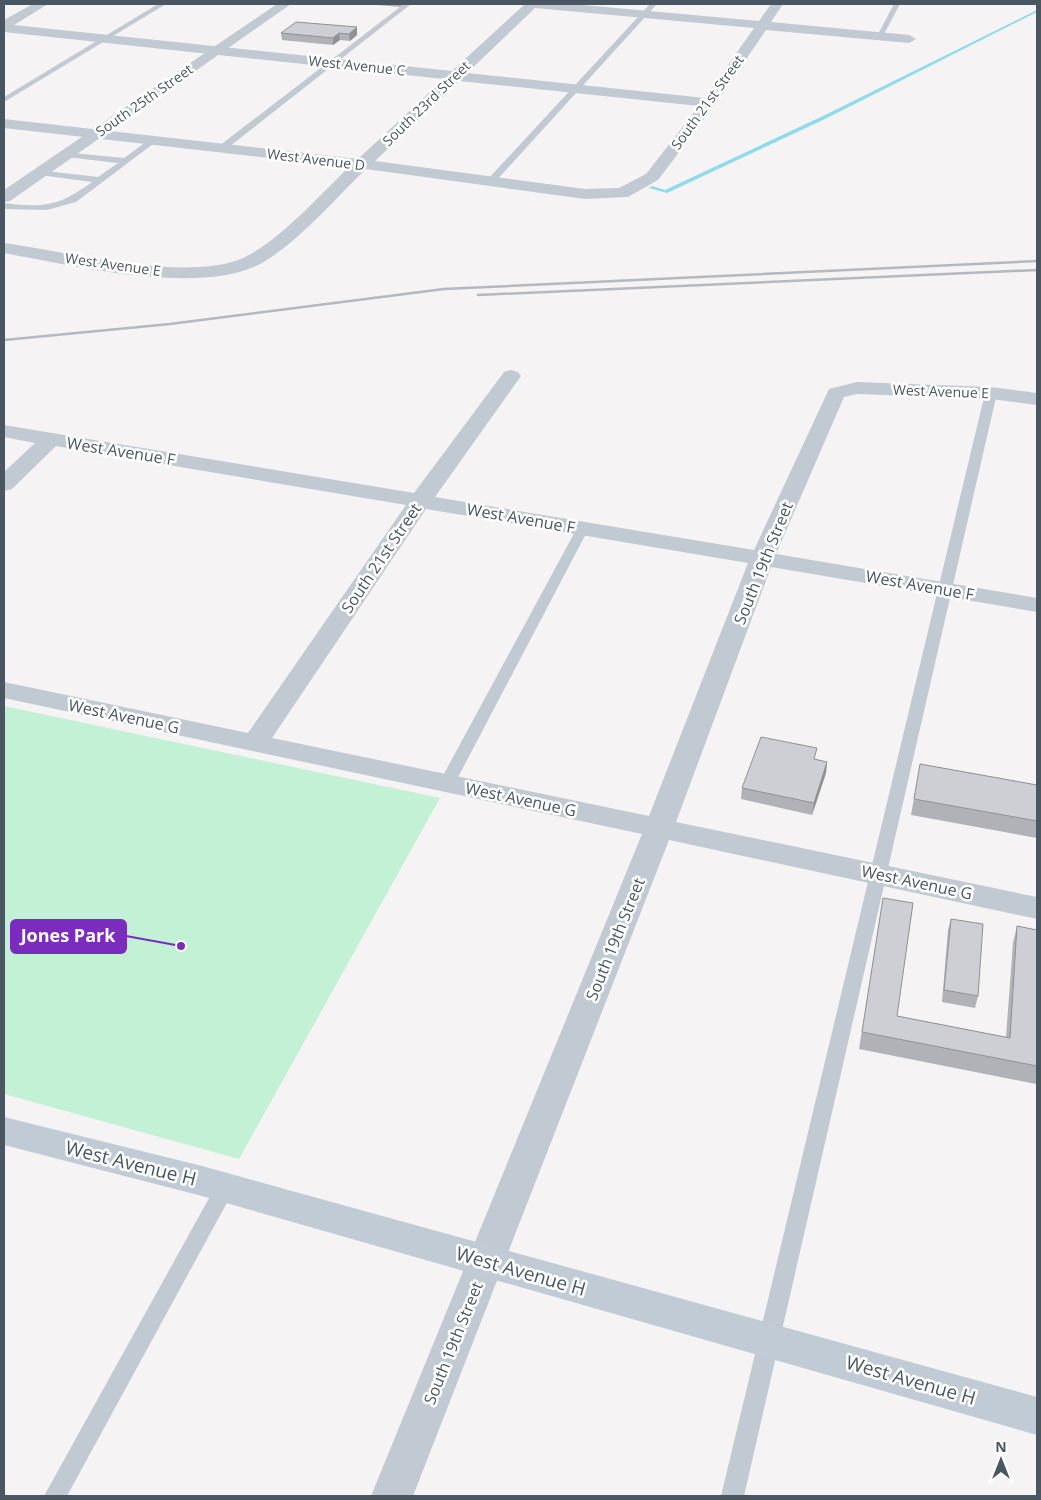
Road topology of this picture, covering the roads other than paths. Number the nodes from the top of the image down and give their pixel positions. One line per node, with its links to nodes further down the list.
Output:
1 (42, 4): 10 (street)
2 (164, 4): 12 (lane)
3 (285, 4): 14 (street, South 25th Street)
4 (408, 4): 15 (lane)
5 (533, 4): 8 (street); 16 (street, South 23rd Street)
6 (777, 4): 9 (street, South 21st Street)
7 (897, 4): 11 (lane)
8 (649, 9): 9 (street); 17 (lane)
9 (762, 25): 11 (street); 19 (street, South 21st Street)
10 (4, 26): 12 (street, West Avenue C)
11 (879, 36): 13 (street)
12 (104, 39): 14 (street, West Avenue C); 18 (lane)
13 (910, 39)
14 (216, 51): 15 (street, West Avenue C); 21 (street, South 25th Street)
15 (334, 63): 16 (street, West Avenue C); 23 (lane)
16 (454, 76): 17 (street, West Avenue C); 26 (street, South 23rd Street)
17 (577, 89): 19 (street, West Avenue C); 29 (lane)
18 (4, 100)
19 (709, 103): 30 (street, South 21st Street)
20 (4, 123): 21 (street, West Avenue D)
21 (96, 134): 22 (street, West Avenue D); 24 (street, South 25th Street)
22 (153, 141): 23 (street, West Avenue D); 25 (lane)
23 (222, 148): 26 (street, West Avenue D)
24 (66, 154): 25 (lane); 27 (street, South 25th Street)
25 (125, 161): 28 (lane)
26 (362, 164): 29 (street, West Avenue D); 34 (street, South 23rd Street)
27 (40, 172): 28 (lane); 31 (street, South 25th Street)
28 (101, 180): 32 (lane)
29 (491, 181): 30 (street, West Avenue D)
30 (627, 190)
31 (4, 197)
32 (4, 206)
33 (4, 248): 34 (street, West Avenue E)
34 (224, 269)
35 (510, 376): 42 (street, South 21st Street)
36 (845, 390): 37 (street, West Avenue E); 44 (street, South 19th Street)
37 (991, 393): 38 (street, West Avenue E); 45 (lane)
38 (1037, 399)
39 (4, 431): 40 (street, West Avenue F)
40 (50, 440): 41 (street); 42 (street, West Avenue F)
41 (4, 484)
42 (420, 501): 43 (street, West Avenue F); 48 (street, South 21st Street)
43 (583, 528): 44 (street, West Avenue F); 49 (lane)
44 (762, 558): 45 (street, West Avenue F); 50 (street, South 19th Street)
45 (944, 589): 46 (street, West Avenue F); 51 (lane)
46 (1037, 605)
47 (4, 690): 48 (street, West Avenue G)
48 (255, 743): 49 (street, West Avenue G)
49 (447, 783): 50 (street, West Avenue G)
50 (659, 828): 51 (street, West Avenue G); 55 (street, South 19th Street)
51 (878, 874): 52 (street, West Avenue G); 56 (lane)
52 (1037, 908)
53 (4, 1132): 54 (main road, West Avenue H)
54 (225, 1188): 55 (main road, West Avenue H); 58 (lane)
55 (486, 1261): 56 (main road, West Avenue H); 59 (street, South 19th Street)
56 (768, 1340): 57 (main road, West Avenue H); 60 (lane)
57 (1037, 1416)
58 (55, 1496)
59 (392, 1496)
60 (732, 1496)

